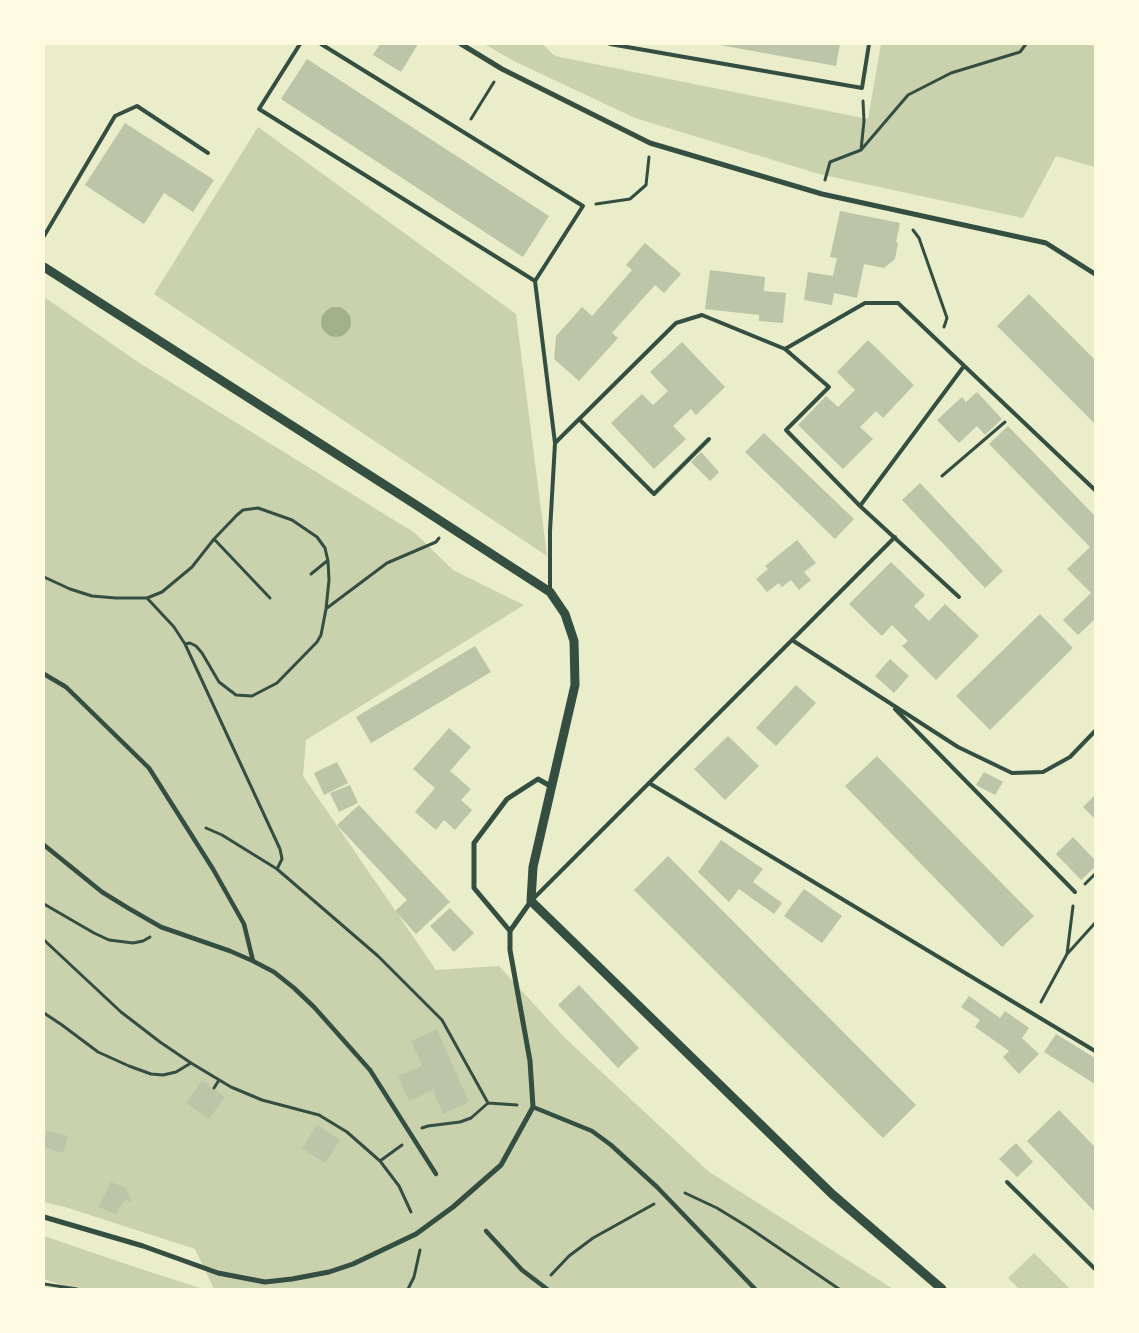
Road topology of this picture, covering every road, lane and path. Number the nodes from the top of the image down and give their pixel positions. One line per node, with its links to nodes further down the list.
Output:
1 (300, 44): 19 (lane)
2 (321, 44): 9 (lane)
3 (461, 44): 7 (street)
4 (610, 44): 8 (lane)
5 (869, 44): 8 (lane)
6 (1026, 44): 11 (path)
7 (502, 69): 9 (path); 10 (street)
8 (862, 88): 11 (path)
9 (463, 132): 14 (lane)
10 (650, 143): 13 (street); 14 (path)
11 (861, 150): 13 (path)
12 (208, 153): 16 (lane)
13 (822, 194): 15 (street)
14 (582, 206): 19 (lane)
15 (900, 211): 18 (street); 20 (path)
16 (44, 236)
17 (44, 266): 36 (street)
18 (1095, 274)
19 (535, 281): 26 (lane)
20 (940, 343): 21 (lane); 22 (lane)
21 (785, 349): 24 (lane); 29 (lane)
22 (964, 366): 23 (lane); 29 (lane)
23 (1015, 414): 27 (path); 28 (lane)
24 (579, 419): 25 (lane); 26 (lane)
25 (709, 439)
26 (555, 443): 36 (lane)
27 (942, 476)
28 (1095, 490)
29 (860, 506): 30 (lane)
30 (895, 537): 37 (lane); 41 (lane)
31 (214, 539): 33 (path); 38 (path); 39 (path)
32 (436, 542): 40 (path)
33 (328, 561): 34 (path); 40 (path)
34 (311, 574)
35 (44, 577): 38 (path)
36 (550, 592): 47 (street)
37 (959, 597)
38 (147, 598): 42 (path)
39 (270, 598)
40 (326, 609): 42 (path)
41 (792, 640): 44 (lane); 46 (lane)
42 (184, 644): 50 (path)
43 (44, 674): 48 (street)
44 (890, 704): 45 (lane); 51 (lane)
45 (1095, 731)
46 (649, 783): 52 (lane); 61 (lane)
47 (552, 788): 52 (street); 56 (street)
48 (188, 829): 50 (path); 59 (street)
49 (44, 845): 55 (street)
50 (277, 870): 66 (path)
51 (1075, 892): 58 (path)
52 (531, 901): 56 (street); 88 (street)
53 (44, 904): 55 (path)
54 (1095, 923): 58 (path)
55 (161, 927): 59 (street)
56 (510, 930): 68 (street)
57 (44, 940): 63 (path)
58 (1067, 954): 61 (path)
59 (253, 962): 72 (street)
60 (44, 1013): 63 (path)
61 (1034, 1015): 62 (lane)
62 (1095, 1051)
63 (191, 1063): 64 (path)
64 (219, 1080): 65 (path); 71 (path)
65 (214, 1088)
66 (488, 1103): 67 (path); 69 (path)
67 (518, 1104)
68 (533, 1108): 74 (street); 77 (street)
69 (420, 1130)
70 (405, 1143): 71 (path)
71 (380, 1161): 76 (path)
72 (436, 1174)
73 (1007, 1182): 80 (lane)
74 (657, 1187): 75 (street); 87 (path)
75 (667, 1197): 81 (path); 86 (street)
76 (411, 1212)
77 (44, 1216)
78 (486, 1231): 85 (street)
79 (420, 1250): 84 (path)
80 (1095, 1269)
81 (548, 1278)
82 (44, 1284): 83 (path)
83 (77, 1289)
84 (408, 1289)
85 (547, 1289)
86 (755, 1289)
87 (839, 1289)
88 (942, 1289)

